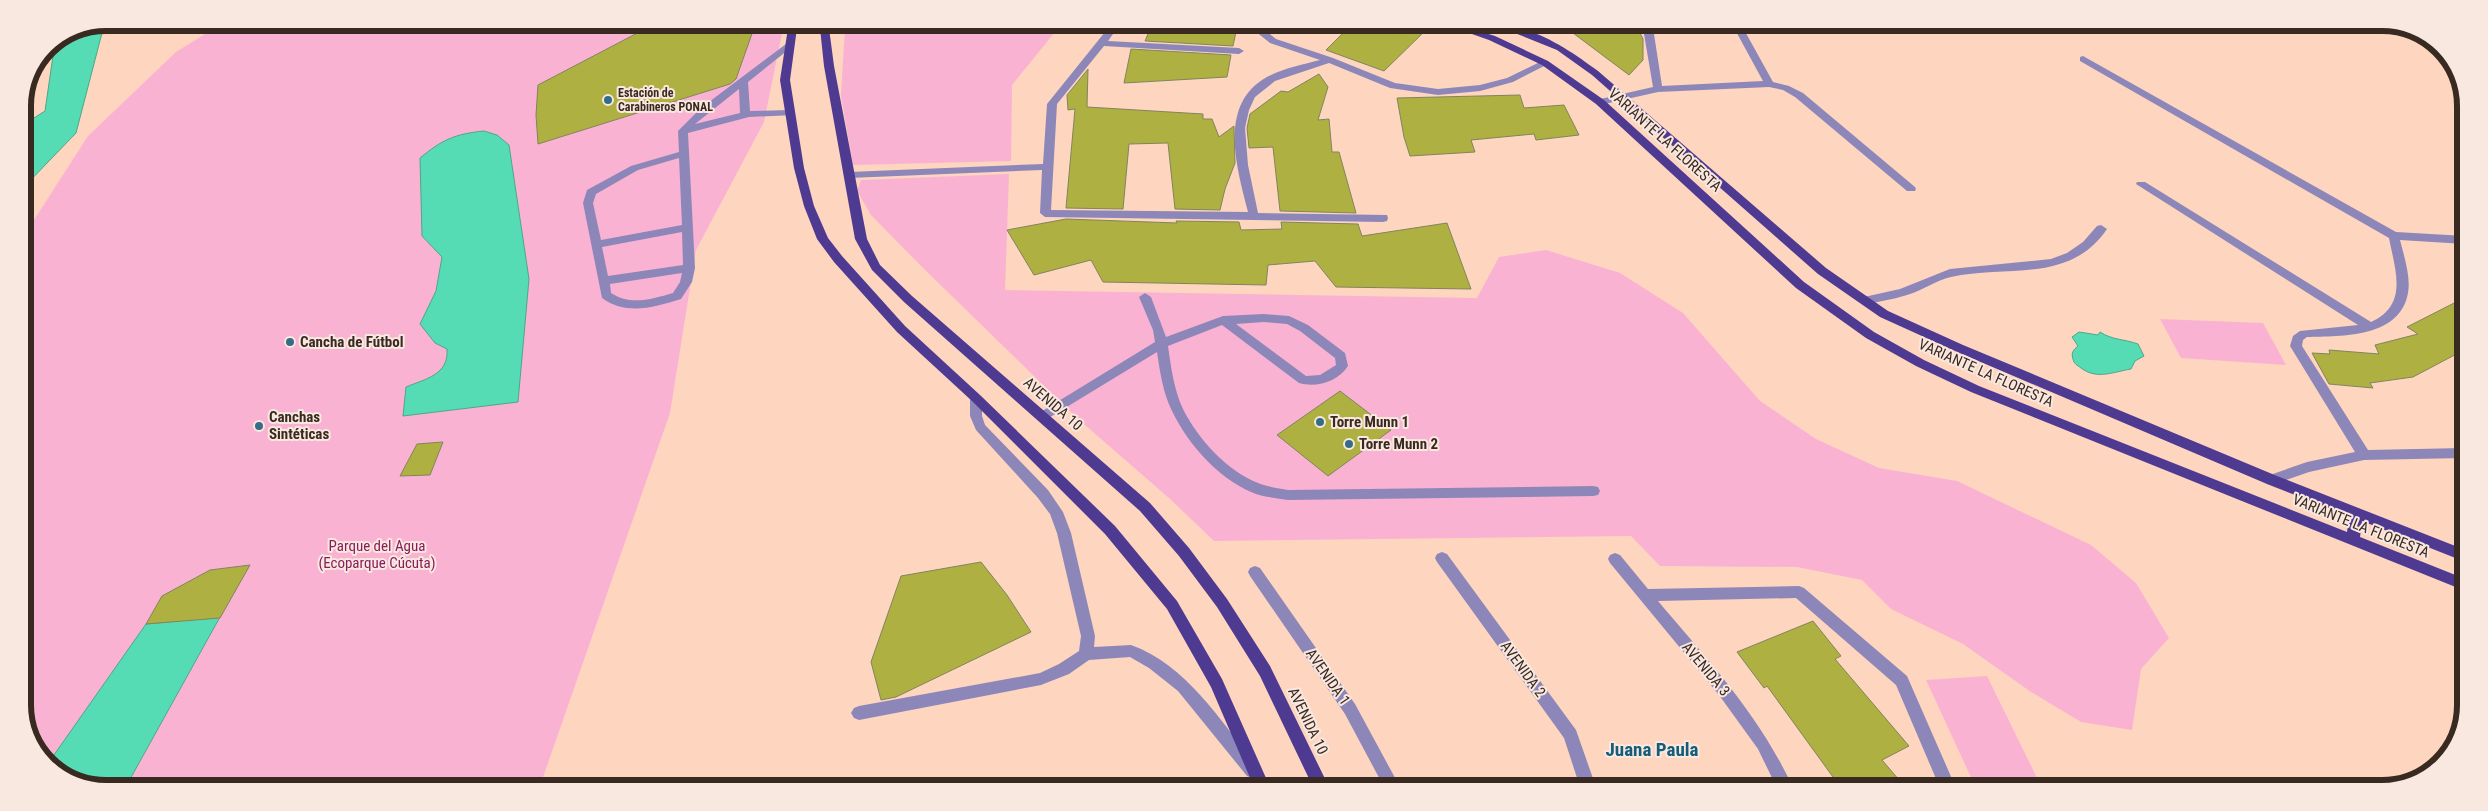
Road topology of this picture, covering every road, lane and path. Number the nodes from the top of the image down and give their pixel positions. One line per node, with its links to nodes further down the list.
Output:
1 (792, 31): 10 (main road)
2 (824, 31): 25 (main road, AVENIDA 10)
3 (1111, 31): 9 (street)
4 (1260, 31): 13 (street)
5 (1470, 31): 14 (main road, VARIANTE LA FLORESTA)
6 (1518, 31): 18 (main road, VARIANTE LA FLORESTA)
7 (1648, 31): 17 (street)
8 (1740, 31): 16 (street)
9 (1101, 43): 11 (street); 24 (street)
10 (790, 44): 15 (street); 20 (main road)
11 (1239, 51)
12 (2084, 59): 32 (street)
13 (1330, 60): 14 (street); 28 (street)
14 (1545, 63): 19 (main road, VARIANTE LA FLORESTA)
15 (744, 81): 21 (street); 22 (street)
16 (1769, 84): 17 (street); 27 (street)
17 (1658, 89): 18 (street)
18 (1622, 96): 19 (street); 38 (main road, VARIANTE LA FLORESTA)
19 (1600, 102): 49 (main road, VARIANTE LA FLORESTA)
20 (790, 113): 21 (street); 42 (main road)
21 (745, 114): 22 (street)
22 (683, 131): 23 (street)
23 (683, 154): 30 (street); 34 (street)
24 (1047, 167): 25 (street); 28 (street)
25 (849, 175): 43 (main road, AVENIDA 10)
26 (2141, 184): 40 (street)
27 (1911, 188)
28 (1254, 217): 29 (street)
29 (1383, 218)
30 (688, 227): 34 (street); 35 (street)
31 (2101, 229): 38 (street)
32 (2394, 236): 33 (street); 40 (street)
33 (2457, 240)
34 (596, 246): 36 (street)
35 (689, 268): 36 (street); 36 (street)
36 (603, 281)
37 (1145, 297): 41 (street)
38 (1864, 301): 46 (main road, VARIANTE LA FLORESTA)
39 (1223, 320): 39 (street); 41 (street)
40 (2370, 327): 45 (street)
41 (1161, 344): 43 (street); 47 (street)
42 (976, 398): 56 (street); 59 (main road)
43 (1043, 416): 60 (main road, AVENIDA 10)
44 (2457, 453): 45 (street)
45 (2364, 455): 46 (street)
46 (2272, 480): 48 (main road, VARIANTE LA FLORESTA)
47 (1593, 491)
48 (2356, 513): 49 (main road); 50 (main road, VARIANTE LA FLORESTA)
49 (2353, 540): 54 (main road, VARIANTE LA FLORESTA)
50 (2457, 553)
51 (1442, 558): 62 (street, AVENIDA 2)
52 (1615, 559): 55 (street, AVENIDA 3)
53 (1255, 572): 61 (street, AVENIDA 1)
54 (2457, 582)
55 (1644, 595): 63 (street, AVENIDA 3); 64 (street)
56 (1086, 654): 57 (street); 58 (street)
57 (859, 713)
58 (1258, 780)
59 (1259, 780)
60 (1318, 780)
61 (1388, 780)
62 (1585, 780)
63 (1781, 780)
64 (1945, 780)

